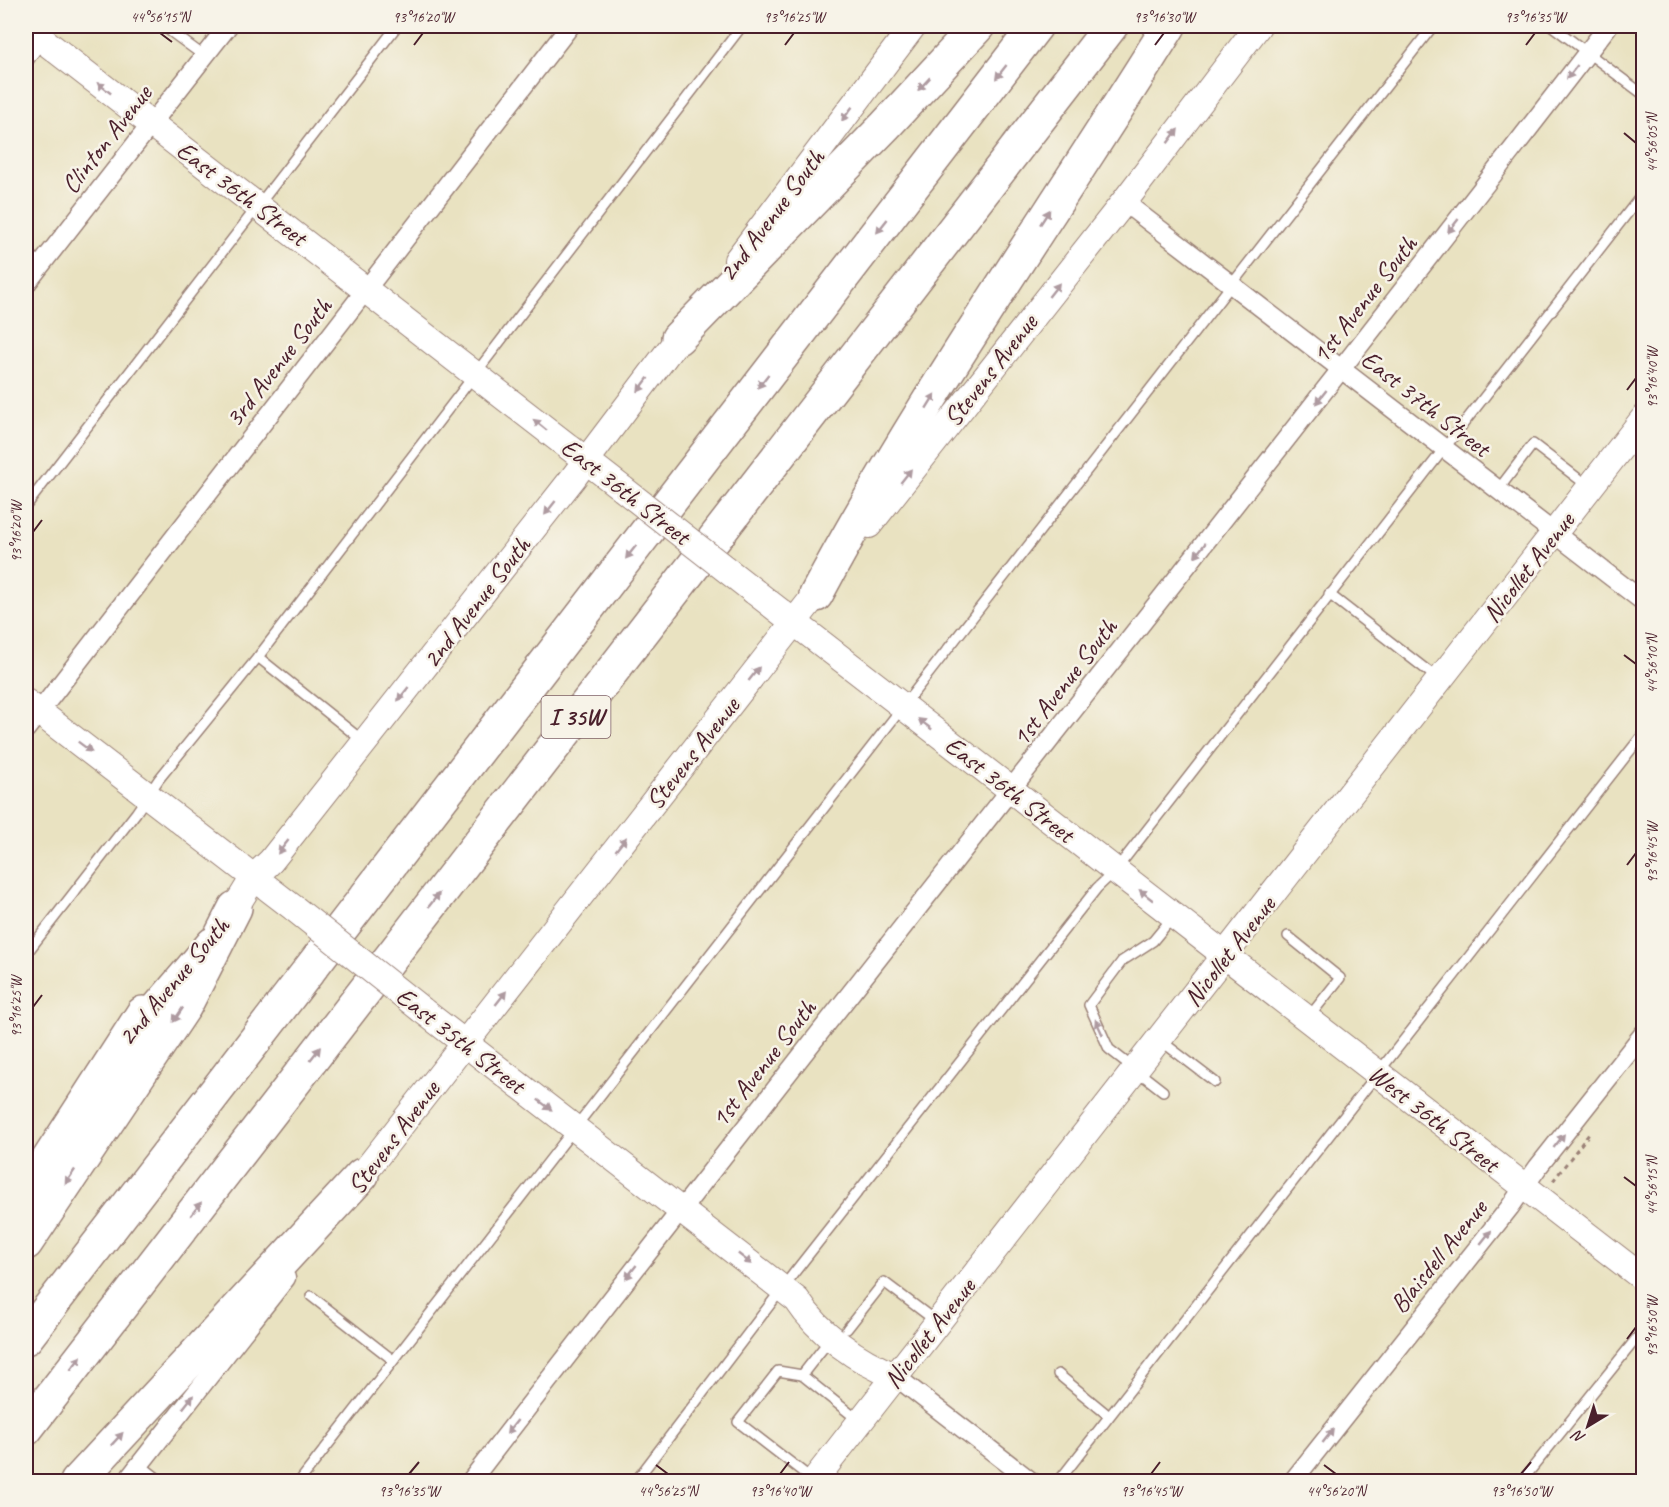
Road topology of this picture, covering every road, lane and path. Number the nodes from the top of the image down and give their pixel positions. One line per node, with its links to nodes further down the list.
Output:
1 (163, 26): 17 (lane)
2 (228, 26): 17 (street, Clinton Avenue)
3 (397, 26): 23 (lane)
4 (570, 26): 28 (street, 3rd Avenue South)
5 (742, 26): 31 (lane)
6 (978, 26): 29 (highway, one-way to 29)
7 (1036, 26): 80 (highway, I 35W, one-way to 80)
8 (1111, 26): 87 (highway, I 35W, one-way to 8)
9 (1169, 26): 40 (highway, one-way to 9)
10 (1258, 26): 22 (street, Stevens Avenue, one-way to 10)
11 (1433, 26): 27 (lane)
12 (1552, 26): 16 (lane)
13 (1608, 26): 16 (street, 1st Avenue South)
14 (906, 28): 29 (street, 2nd Avenue South, one-way to 29)
15 (34, 34): 18 (lane); 20 (street, East 36th Street, one-way to 15)
16 (1587, 52): 19 (lane); 30 (street, 1st Avenue South, one-way to 30)
17 (204, 56): 20 (street, Clinton Avenue)
18 (26, 64)
19 (1644, 95)
20 (150, 124): 23 (street, East 36th Street); 25 (street, Clinton Avenue)
21 (1644, 192): 33 (lane)
22 (1124, 201): 27 (street, East 37th Street); 40 (street, Stevens Avenue, one-way to 22)
23 (258, 205): 28 (street, East 36th Street); 37 (lane)
24 (26, 252): 25 (lane)
25 (41, 264): 26 (street, Clinton Avenue)
26 (26, 284)
27 (1231, 284): 30 (street, East 37th Street); 45 (lane)
28 (366, 290): 31 (street, East 36th Street); 46 (street, 3rd Avenue South)
29 (678, 338): 34 (street, 2nd Avenue South, one-way to 34)
30 (1341, 370): 33 (street, East 37th Street); 49 (street, 1st Avenue South, one-way to 49)
31 (474, 373): 34 (street, East 36th Street, one-way to 31); 43 (lane)
32 (1644, 418): 35 (street, Nicollet Avenue)
33 (1443, 448): 36 (street, East 37th Street); 39 (lane)
34 (586, 462): 42 (street, East 36th Street, bridge); 48 (street, 2nd Avenue South, one-way to 48)
35 (1590, 487): 36 (lane); 38 (street, Nicollet Avenue)
36 (1498, 490): 38 (street, East 37th Street)
37 (26, 506)
38 (1554, 534): 41 (street, East 37th Street); 44 (street, Nicollet Avenue)
39 (1329, 594): 44 (lane); 51 (lane)
40 (816, 595): 42 (street, Stevens Avenue)
41 (1644, 602)
42 (794, 623): 45 (street, East 36th Street); 62 (street, Stevens Avenue, one-way to 42)
43 (258, 657): 48 (lane); 50 (lane)
44 (1439, 679): 57 (street, Nicollet Avenue)
45 (903, 707): 49 (street, East 36th Street, one-way to 45); 67 (lane)
46 (30, 715): 50 (street, East 35th Street, one-way to 50)
47 (1644, 733): 64 (lane)
48 (365, 742): 52 (street, 2nd Avenue South, one-way to 52)
49 (1011, 791): 51 (street, East 36th Street); 72 (street, 1st Avenue South)
50 (148, 795): 52 (street, East 35th Street); 56 (lane)
51 (1114, 871): 54 (street, East 36th Street, one-way to 51); 75 (lane)
52 (254, 877): 53 (street, 2nd Avenue South); 62 (street, East 35th Street, bridge)
53 (234, 908): 58 (street, 2nd Avenue South); 73 (highway, one-way to 73)
54 (1173, 916): 57 (street, East 36th Street); 63 (lane, one-way to 54)
55 (1288, 936): 59 (lane)
56 (26, 954)
57 (1226, 956): 59 (street, West 36th Street); 61 (street, Nicollet Avenue)
58 (143, 1013): 68 (street, 2nd Avenue South); 71 (highway)
59 (1307, 1019): 64 (street, West 36th Street)
60 (1644, 1033): 70 (street, Blaisdell Avenue, one-way to 60)
61 (1160, 1040): 63 (street, Nicollet Avenue); 65 (lane)
62 (465, 1044): 67 (street, East 35th Street, one-way to 67); 69 (street, Stevens Avenue)
63 (1136, 1070): 66 (lane); 77 (street, Nicollet Avenue)
64 (1378, 1074): 70 (street, West 36th Street); 85 (lane)
65 (1215, 1082)
66 (1163, 1090)
67 (574, 1127): 72 (street, East 35th Street); 81 (lane)
68 (26, 1167)
69 (362, 1175): 88 (street, Stevens Avenue, one-way to 69); 90 (highway, one-way to 69)
70 (1524, 1187): 74 (street, West 36th Street); 97 (street, Blaisdell Avenue, one-way to 70)
71 (26, 1194)
72 (680, 1209): 75 (street, East 35th Street, one-way to 75); 93 (street, 1st Avenue South, one-way to 93)
73 (26, 1243)
74 (1644, 1279)
75 (790, 1294): 79 (street, East 35th Street); 94 (lane)
76 (311, 1296): 81 (lane)
77 (937, 1323): 79 (lane); 82 (street, Nicollet Avenue)
78 (1644, 1329): 98 (lane)
79 (839, 1333): 82 (street, East 35th Street); 84 (lane)
80 (26, 1338)
81 (393, 1360): 92 (lane)
82 (901, 1369): 86 (street, Nicollet Avenue); 95 (street)
83 (1058, 1374): 85 (lane)
84 (802, 1375): 86 (lane); 89 (lane)
85 (1109, 1416): 96 (lane)
86 (860, 1421): 89 (street, Nicollet Avenue)
87 (26, 1429)
88 (132, 1475): 91 (street)
89 (813, 1481)
90 (77, 1482)
91 (155, 1482)
92 (299, 1482)
93 (470, 1482)
94 (634, 1482)
95 (1032, 1482)
96 (1059, 1482)
97 (1292, 1482)
98 (1521, 1482)

